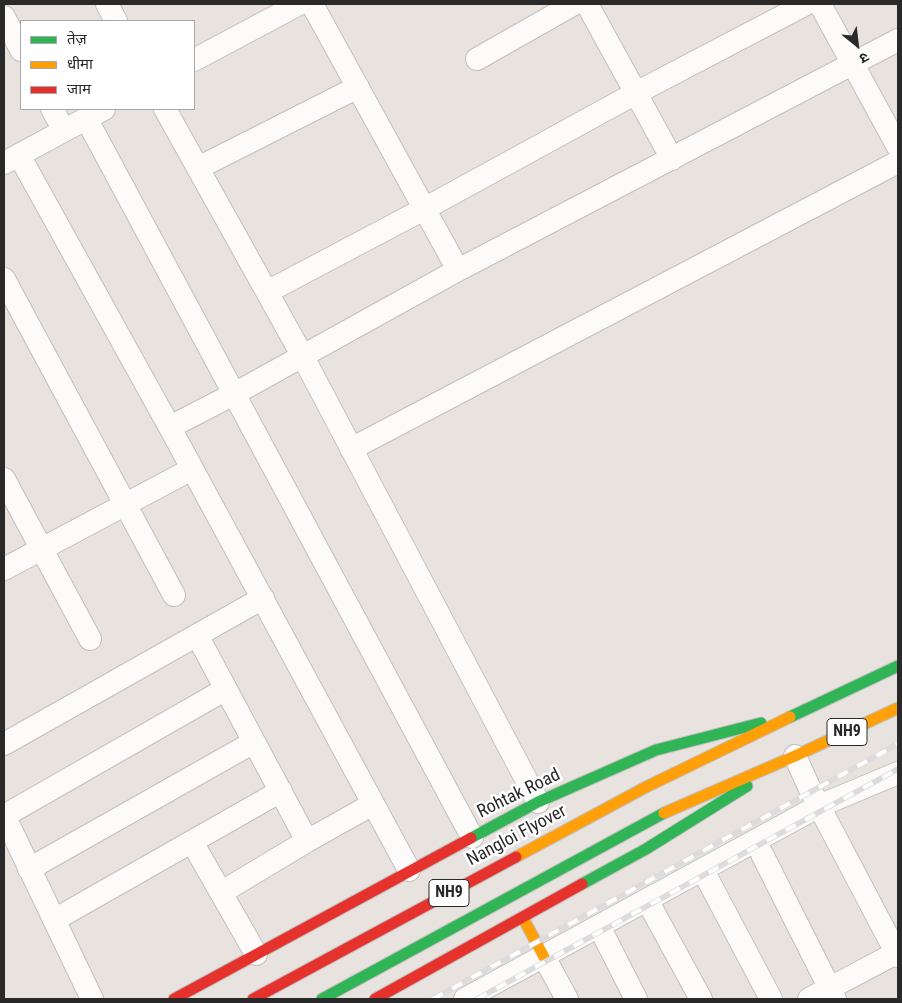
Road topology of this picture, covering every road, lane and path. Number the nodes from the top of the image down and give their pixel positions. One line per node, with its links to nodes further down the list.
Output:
1 (107, 4): 9 (street)
2 (299, 4): 13 (street)
3 (312, 4): 15 (street)
4 (574, 4): 12 (street)
5 (587, 4): 16 (street)
6 (806, 4): 16 (street)
7 (820, 4): 14 (street)
8 (4, 18): 11 (street)
9 (115, 20)
10 (898, 40): 14 (street)
11 (20, 48)
12 (477, 58)
13 (195, 59)
14 (853, 64): 21 (street); 23 (street)
15 (358, 87): 25 (street); 26 (street)
16 (636, 93): 23 (street); 26 (street)
17 (53, 110): 20 (street)
18 (165, 110): 25 (street)
19 (95, 114): 20 (street); 31 (street)
20 (64, 130): 22 (street)
21 (898, 147)
22 (12, 159): 32 (street)
23 (672, 159): 27 (street)
24 (898, 162): 33 (street)
25 (198, 168): 29 (street)
26 (424, 209): 27 (street); 29 (street)
27 (458, 270): 30 (street)
28 (4, 279): 36 (street)
29 (267, 292): 30 (street)
30 (302, 355): 31 (street); 33 (street)
31 (234, 394): 32 (street); 56 (street)
32 (170, 427): 34 (street)
33 (351, 449): 52 (street)
34 (192, 469): 36 (street); 40 (street)
35 (4, 479): 37 (street)
36 (125, 505): 37 (street); 39 (street)
37 (41, 548): 38 (street); 42 (street)
38 (4, 569)
39 (174, 595)
40 (262, 598): 41 (street); 53 (street)
41 (197, 635): 44 (street); 48 (street)
42 (90, 639)
43 (898, 666): 46 (main road, Rohtak Road / NH9)
44 (226, 689): 47 (street); 55 (street)
45 (898, 708): 49 (main road, NH9)
46 (802, 712): 52 (main road, Rohtak Road); 74 (main road, Nangloi Flyover / NH9)
47 (254, 742): 51 (street); 60 (street)
48 (4, 744)
49 (795, 756): 54 (street); 65 (main road); 75 (main road, NH9)
50 (896, 779): 54 (street)
51 (281, 792): 57 (street); 58 (street)
52 (538, 802): 56 (main road, Rohtak Road)
53 (373, 804): 58 (street); 61 (street)
54 (819, 806): 64 (street); 69 (street)
55 (4, 816): 60 (street)
56 (472, 837): 61 (main road, Rohtak Road)
57 (192, 842): 63 (street); 66 (street)
58 (307, 842): 63 (street)
59 (762, 854): 71 (street)
60 (30, 869): 66 (street)
61 (409, 870): 68 (main road, Rohtak Road)
62 (707, 878): 81 (street)
63 (222, 892): 68 (street)
64 (647, 900): 70 (street); 80 (street)
65 (523, 918): 70 (main road); 76 (main road)
66 (54, 920): 72 (street)
67 (605, 938): 79 (street)
68 (256, 954): 73 (main road, Rohtak Road)
69 (898, 954): 71 (street)
70 (544, 957): 77 (street); 78 (street)
71 (832, 994): 82 (street)
72 (92, 999)
73 (174, 999)
74 (253, 999)
75 (322, 999)
76 (375, 999)
77 (465, 999)
78 (567, 999)
79 (636, 999)
80 (701, 999)
81 (771, 999)
82 (809, 999)

